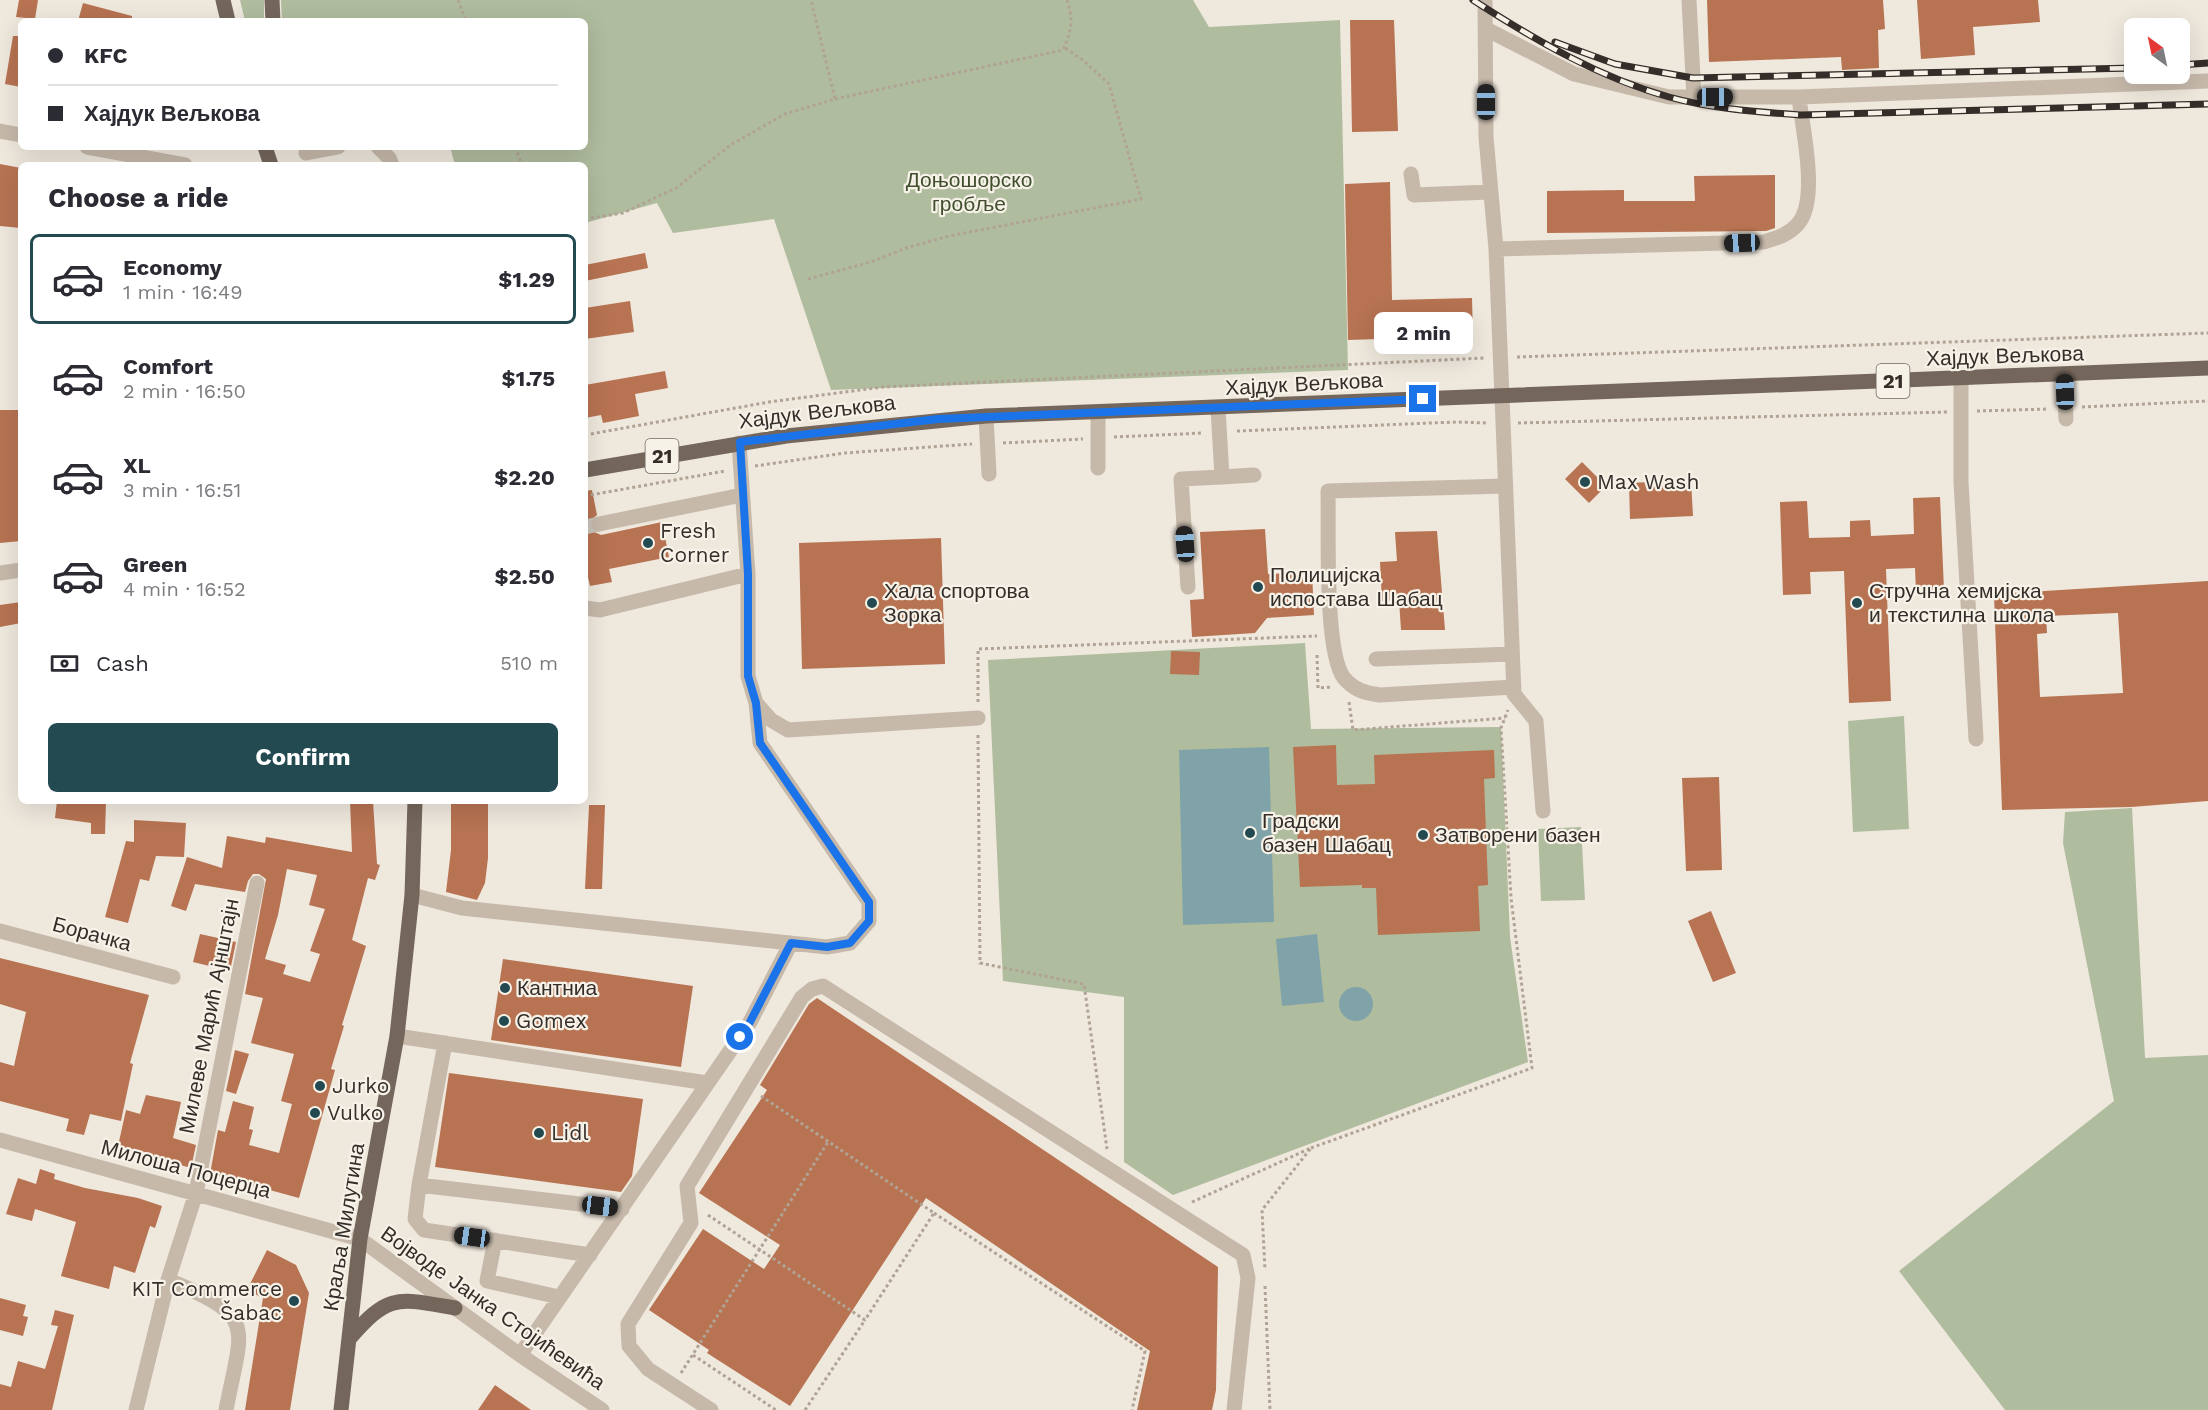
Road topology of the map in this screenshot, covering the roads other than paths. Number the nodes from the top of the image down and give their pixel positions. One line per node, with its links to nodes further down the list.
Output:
1 (210, 0): 5 (main road)
2 (272, 0): 6 (main road)
3 (1485, 0): 7 (street)
4 (1689, 0): 9 (street)
5 (226, 11)
6 (273, 18)
7 (1486, 29): 9 (street); 20 (street)
8 (2208, 81): 10 (street)
9 (1694, 97): 10 (street)
10 (1799, 97): 21 (street)
11 (0, 131): 12 (street)
12 (18, 134)
13 (103, 150): 17 (street)
14 (326, 150): 16 (street)
15 (381, 150): 18 (street)
16 (306, 155)
17 (169, 162)
18 (391, 162)
19 (1411, 174): 20 (street)
20 (1490, 192): 21 (street)
21 (1496, 249): 25 (street)
22 (2208, 368): 23 (main road, Хајдук Вељкова / 21)
23 (2064, 375): 24 (main road, Хајдук Вељкова / 21); 28 (street)
24 (1961, 379): 25 (main road, Хајдук Вељкова / 21); 49 (street)
25 (1501, 397): 26 (main road, Хајдук Вељкова / 21); 36 (street)
26 (1218, 408): 27 (main road, Хајдук Вељкова / 21); 35 (street)
27 (1098, 412): 29 (main road, Хајдук Вељкова / 21); 31 (street)
28 (2066, 413)
29 (986, 416): 30 (main road, Хајдук Вељкова / 21); 33 (street)
30 (740, 442): 32 (main road, Хајдук Вељкова / 21); 37 (street)
31 (1098, 468)
32 (588, 469)
33 (989, 474)
34 (1254, 475): 35 (street)
35 (1222, 477): 42 (street)
36 (1505, 486): 44 (street); 46 (street)
37 (742, 495): 38 (street); 41 (street)
38 (599, 524)
39 (18, 570): 40 (street)
40 (0, 573)
41 (748, 574): 43 (street); 47 (street)
42 (1188, 587)
43 (588, 608)
44 (1512, 654): 45 (street); 46 (street)
45 (1376, 659)
46 (1514, 691): 51 (street)
47 (756, 703): 48 (street); 55 (street)
48 (978, 718)
49 (1976, 739)
50 (415, 804): 53 (main road, Краља Милутина)
51 (1543, 811)
52 (257, 883): 62 (street, Милеве Марић Ајнштајн)
53 (412, 895): 55 (street); 57 (main road, Краља Милутина)
54 (0, 931): 56 (street, Борачка)
55 (791, 943): 59 (street)
56 (173, 977)
57 (397, 1036): 58 (street); 64 (main road, Краља Милутина)
58 (445, 1043): 59 (street); 61 (street)
59 (707, 1083): 63 (street)
60 (0, 1140): 62 (street, Милоша Поцерца)
61 (419, 1185): 63 (street); 65 (street)
62 (196, 1193): 64 (street, Милоша Поцерца); 67 (street, Милеве Марић Ајнштајн)
63 (622, 1209): 66 (street)
64 (360, 1239): 69 (street, Војводе Јанка Стојићевића); 70 (main road, Краља Милутина)
65 (495, 1240): 66 (street); 68 (street)
66 (590, 1255): 68 (street)
67 (168, 1280): 72 (street, Милеве Марић Ајнштајн); 73 (street)
68 (560, 1297): 71 (street)
69 (454, 1308): 70 (main road); 71 (street, Војводе Јанка Стојићевића)
70 (349, 1339): 74 (main road, Краља Милутина)
71 (520, 1355): 75 (street, Војводе Јанка Стојићевића)
72 (136, 1410)
73 (226, 1410)
74 (341, 1410)
75 (602, 1410)
76 (711, 1410): 77 (street)
77 (1234, 1410)

